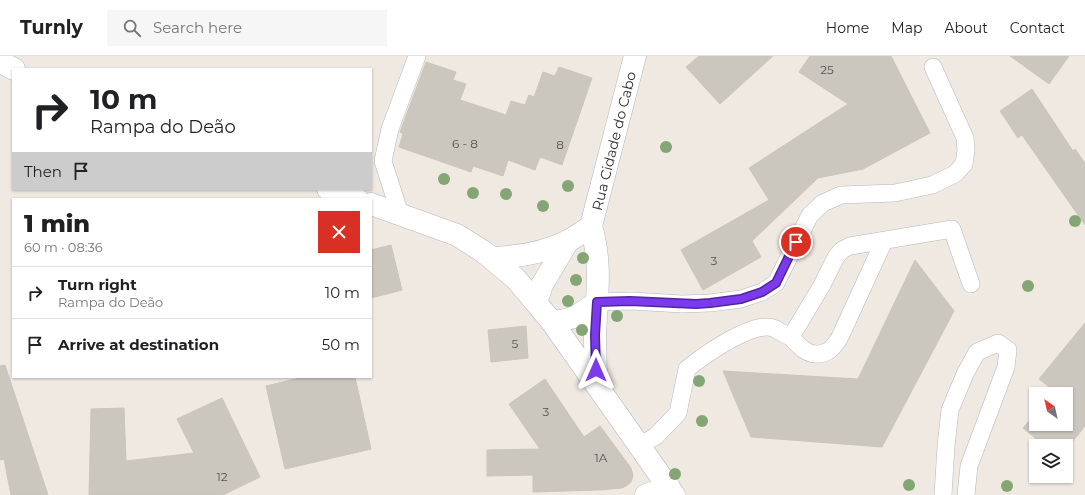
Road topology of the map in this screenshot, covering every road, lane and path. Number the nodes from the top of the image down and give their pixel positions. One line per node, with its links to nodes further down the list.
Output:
1 (417, 56): 9 (lane)
2 (635, 56): 10 (street, Rua Cidade do Cabo)
3 (0, 62): 5 (street)
4 (933, 66): 16 (lane)
5 (12, 68)
6 (331, 190): 7 (street)
7 (355, 198)
8 (372, 204): 9 (street)
9 (400, 214): 13 (street)
10 (591, 226): 11 (street, Rua Cidade do Cabo); 16 (street, Rua Cidade do Cabo)
11 (568, 241): 13 (street, Rua Cidade do Cabo); 15 (street, Rua Cidade do Cabo)
12 (884, 241): 14 (lane); 18 (lane); 18 (lane)
13 (492, 258): 15 (street)
14 (971, 284)
15 (536, 302): 17 (street)
16 (597, 302): 17 (street); 19 (street, Rua Cidade do Cabo)
17 (552, 322): 19 (street)
18 (791, 337): 20 (lane)
19 (596, 384): 20 (street)
20 (639, 446): 21 (street)
21 (671, 491): 22 (street)
22 (646, 495)
23 (943, 495): 24 (lane)
24 (966, 495)

